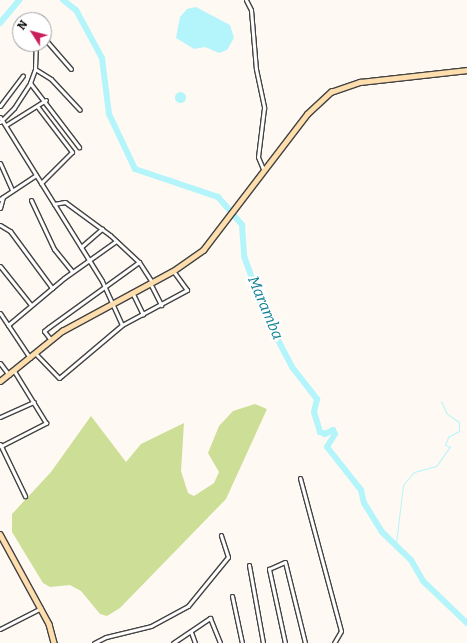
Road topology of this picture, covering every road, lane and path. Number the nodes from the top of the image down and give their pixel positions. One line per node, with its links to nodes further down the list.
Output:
1 (246, 0): 18 (street)
2 (52, 47): 5 (street)
3 (36, 52): 4 (street)
4 (35, 69): 8 (street); 12 (street)
5 (71, 69)
6 (467, 70): 18 (street)
7 (23, 76): 10 (street)
8 (30, 83): 9 (street); 14 (street)
9 (46, 100): 11 (street); 16 (street)
10 (0, 106)
11 (36, 106): 15 (street); 20 (street)
12 (80, 110)
13 (0, 117): 14 (street)
14 (1, 121): 15 (street)
15 (6, 125): 19 (street)
16 (79, 147)
17 (0, 163): 21 (street)
18 (264, 172): 33 (street)
19 (36, 175): 20 (street); 21 (street)
20 (41, 183): 24 (street)
21 (12, 190): 22 (street)
22 (1, 198): 25 (street)
23 (31, 200): 34 (street)
24 (54, 204): 27 (street); 29 (street)
25 (0, 208)
26 (0, 225): 37 (street)
27 (102, 229): 28 (street); 29 (street)
28 (116, 241): 30 (street); 31 (street)
29 (81, 247): 30 (street)
30 (88, 259): 34 (street); 36 (street)
31 (139, 262): 35 (street); 36 (street)
32 (0, 266): 40 (street)
33 (173, 271): 35 (street); 41 (street)
34 (72, 272): 37 (street)
35 (151, 283): 38 (street); 41 (street)
36 (104, 286): 39 (street); 46 (street)
37 (52, 288): 40 (street)
38 (132, 292): 39 (street); 43 (street)
39 (112, 303): 45 (street); 46 (street)
40 (31, 305): 44 (street)
41 (161, 305): 43 (street)
42 (0, 313): 44 (street)
43 (143, 315): 45 (street)
44 (8, 325): 48 (street)
45 (122, 325): 47 (street)
46 (51, 340): 47 (street)
47 (35, 354): 48 (street)
48 (30, 358): 50 (street)
49 (0, 363): 51 (street)
50 (14, 371): 51 (street); 53 (street)
51 (9, 375): 52 (street)
52 (0, 381)
53 (34, 402): 54 (street); 55 (street)
54 (0, 417)
55 (0, 445): 57 (street)
56 (300, 478): 74 (street)
57 (25, 496)
58 (0, 534): 62 (street)
59 (221, 535): 66 (street)
60 (249, 565): 71 (street)
61 (232, 596): 70 (street)
62 (41, 608): 63 (street); 65 (street)
63 (0, 629)
64 (192, 632): 67 (street); 68 (street); 69 (street)
65 (54, 643)
66 (96, 643)
67 (173, 643)
68 (195, 643)
69 (220, 643)
70 (242, 643)
71 (263, 643)
72 (285, 643): 73 (street)
73 (305, 643)
74 (334, 643)

